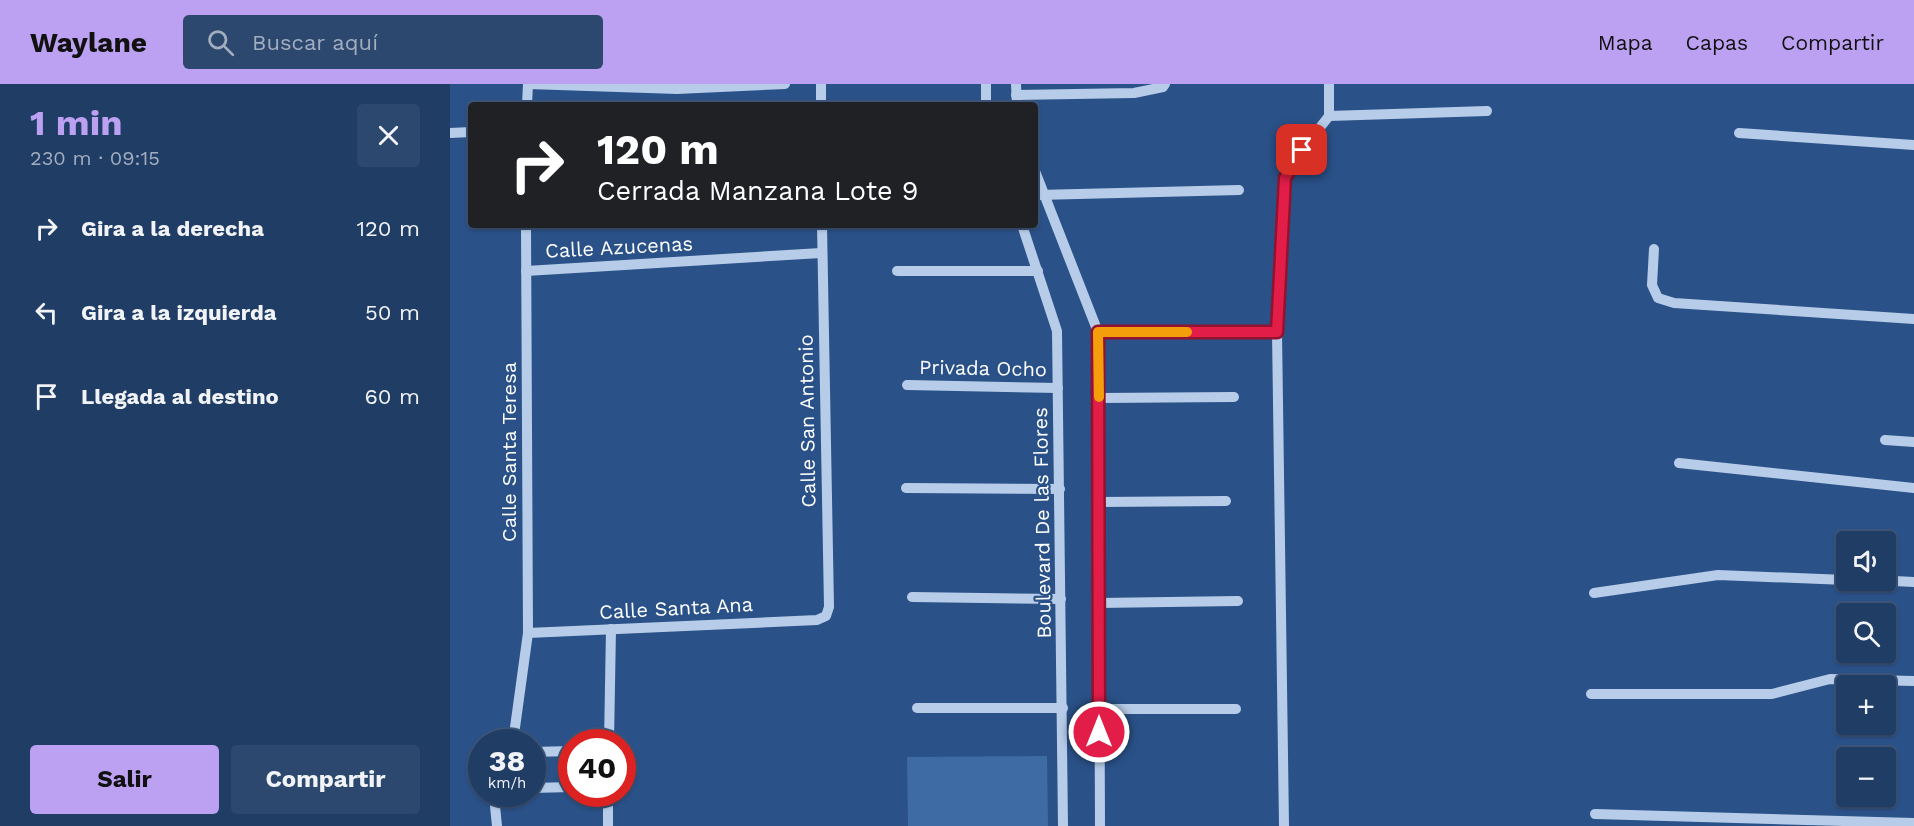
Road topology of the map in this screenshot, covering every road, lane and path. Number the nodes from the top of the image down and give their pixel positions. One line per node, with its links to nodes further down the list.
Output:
1 (528, 84): 7 (street); 9 (street)
2 (785, 84): 7 (street)
3 (821, 84): 10 (street)
4 (986, 84): 11 (street)
5 (1165, 84): 8 (street)
6 (1329, 84): 13 (street)
7 (677, 86)
8 (1016, 95)
9 (527, 102)
10 (821, 102)
11 (986, 102)
12 (1487, 111): 13 (street)
13 (1329, 116): 30 (street)
14 (450, 132): 15 (street)
15 (468, 132)
16 (1739, 132): 17 (street)
17 (1914, 145)
18 (1239, 190): 19 (street)
19 (1039, 195): 29 (street)
20 (526, 228): 26 (street, Calle Santa Teresa)
21 (822, 228): 24 (street, Calle San Antonio)
22 (1023, 228): 25 (street, Boulevard De las Flores)
23 (1654, 249): 28 (street)
24 (821, 253): 26 (street, Calle Azucenas); 51 (street, Calle San Antonio)
25 (1038, 270): 27 (street); 32 (street, Boulevard De las Flores)
26 (526, 271): 53 (street, Calle Santa Teresa)
27 (897, 271)
28 (1914, 319)
29 (1098, 332): 30 (street); 34 (street)
30 (1277, 332): 70 (street)
31 (907, 385): 32 (street, Privada Ocho)
32 (1058, 388): 40 (street, Boulevard De las Flores)
33 (1234, 397): 34 (street)
34 (1099, 398): 42 (street)
35 (1885, 440): 36 (street)
36 (1914, 442)
37 (1679, 463): 39 (street)
38 (906, 488): 40 (street)
39 (1914, 488)
40 (1059, 489): 48 (street, Boulevard De las Flores)
41 (1226, 501): 42 (street)
42 (1099, 502): 50 (street)
43 (1836, 580): 46 (street)
44 (1896, 581): 45 (street)
45 (1914, 582)
46 (1594, 593)
47 (912, 597): 48 (street)
48 (1062, 599): 57 (street, Boulevard De las Flores)
49 (1238, 601): 50 (street)
50 (1099, 603): 58 (street)
51 (826, 616): 52 (street, Calle Santa Ana)
52 (611, 629): 53 (street, Calle Santa Ana); 61 (street)
53 (528, 633): 60 (street, Calle Santa Teresa)
54 (1914, 681): 55 (street)
55 (1591, 694)
56 (917, 708): 57 (street)
57 (1063, 708): 68 (street, Boulevard De las Flores)
58 (1099, 709): 59 (street); 69 (street)
59 (1236, 709)
60 (515, 729)
61 (609, 729)
62 (495, 807): 66 (street)
63 (608, 807): 67 (street)
64 (1595, 814): 65 (street)
65 (1914, 823)
66 (497, 826)
67 (608, 826)
68 (1063, 826)
69 (1100, 826)
70 (1284, 826)

